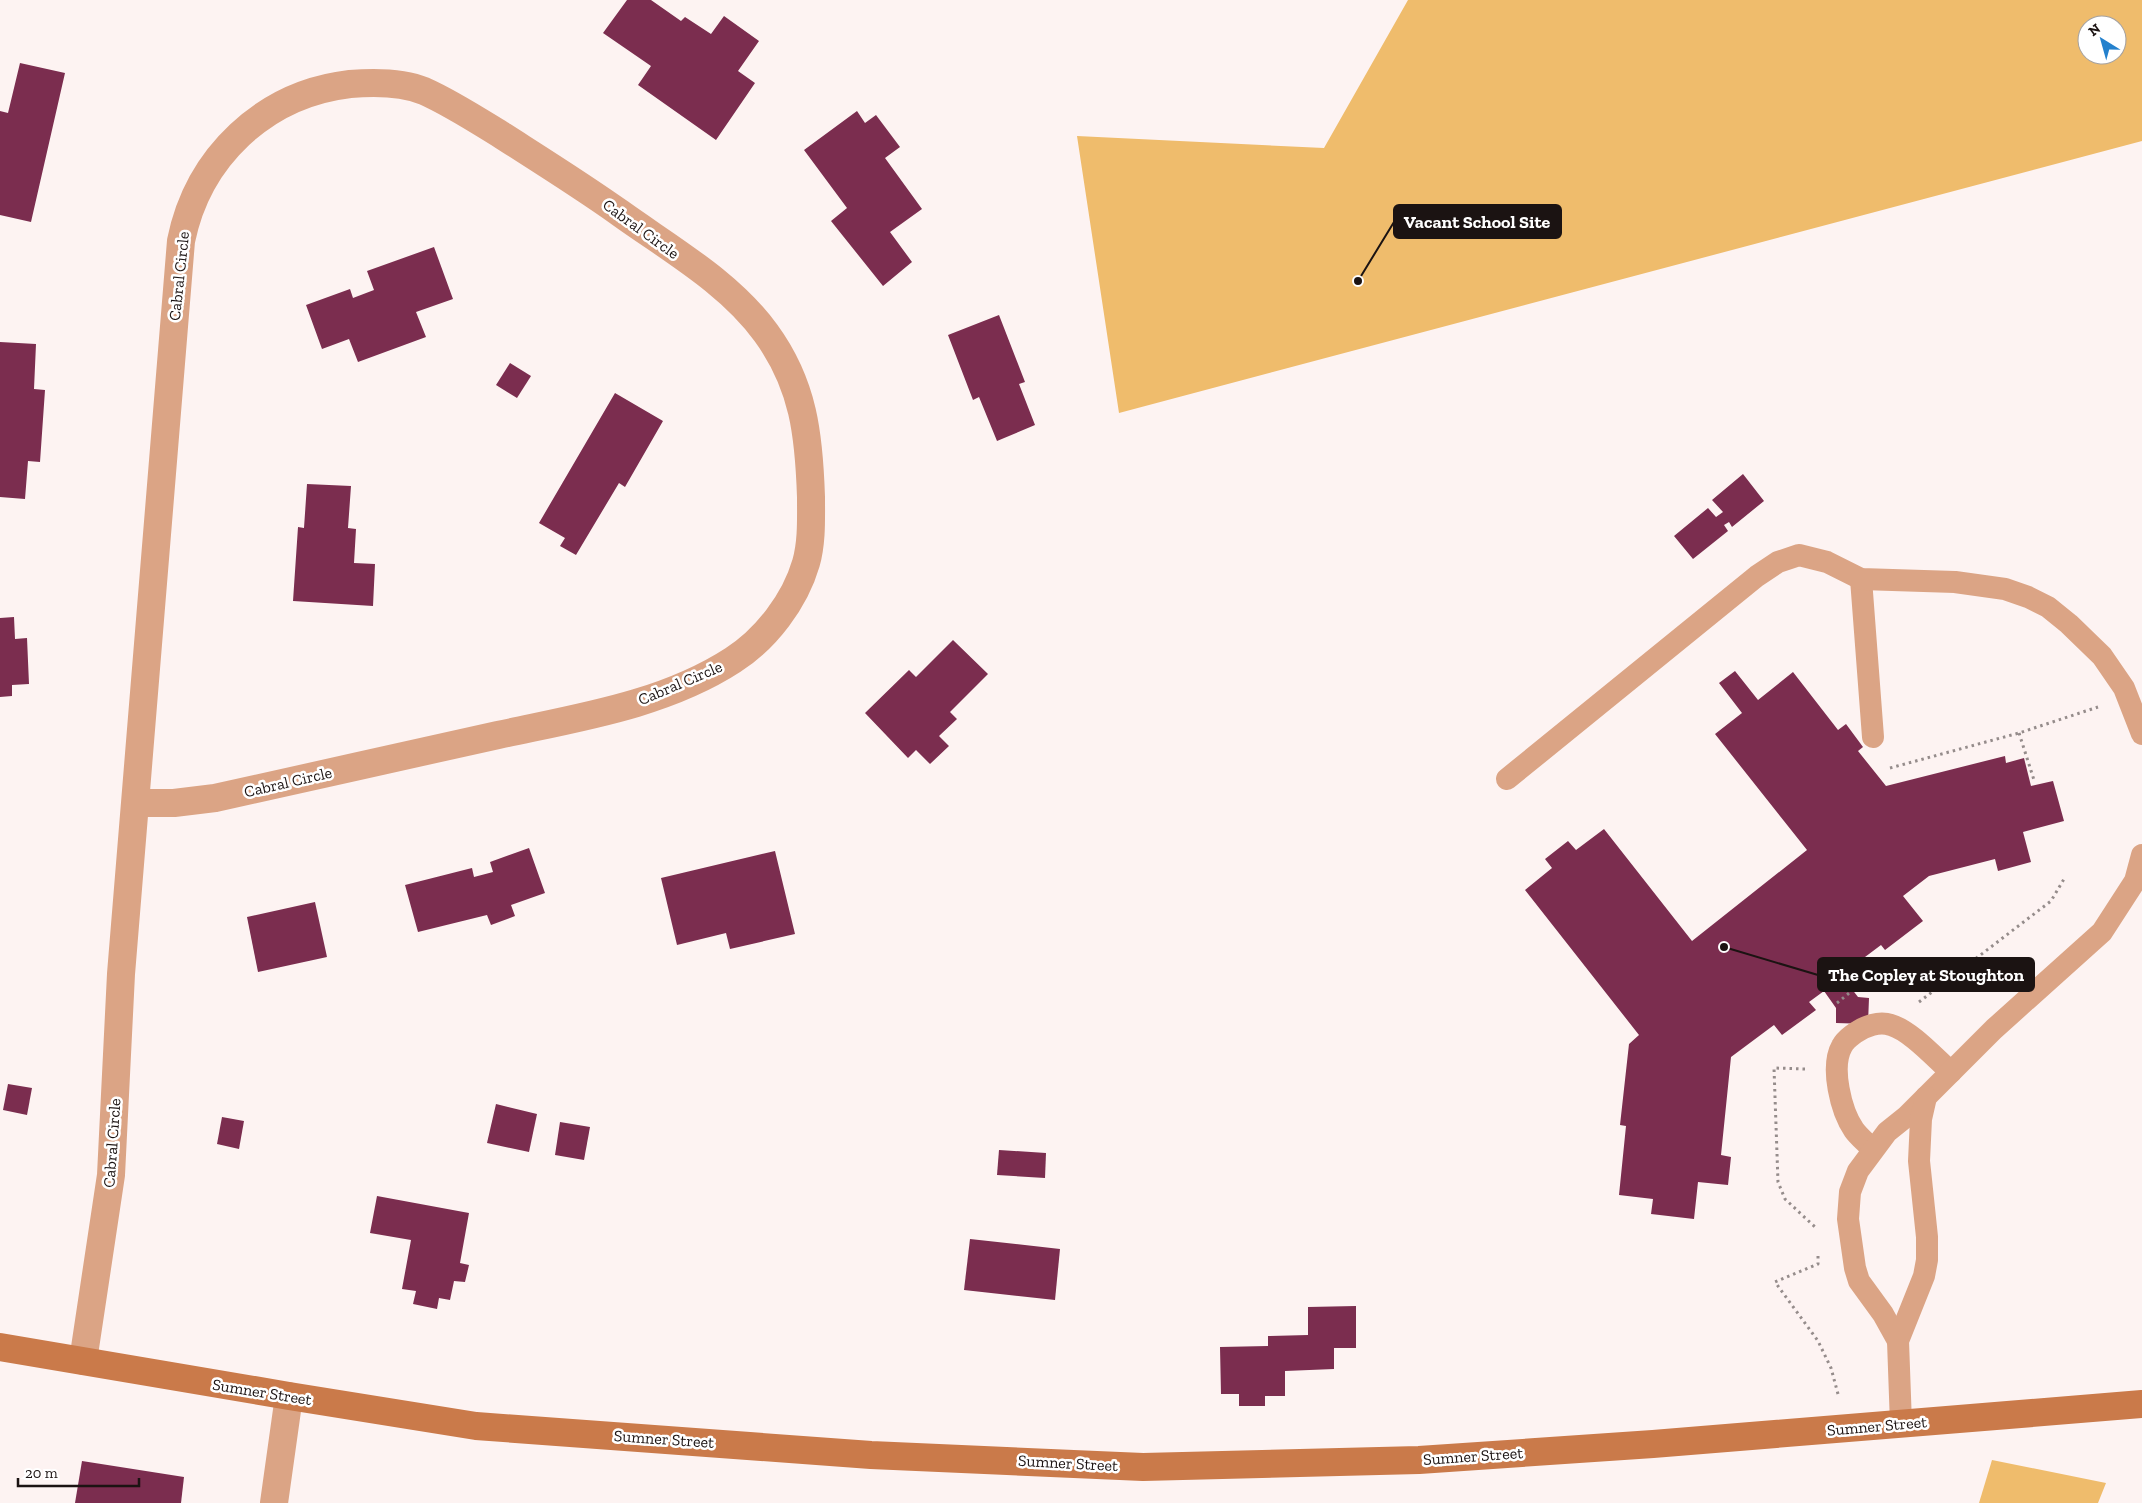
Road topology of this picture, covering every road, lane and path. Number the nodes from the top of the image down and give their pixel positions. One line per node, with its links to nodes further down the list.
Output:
1 (1861, 578): 2 (lane); 5 (lane); 7 (lane)
2 (2130, 703): 3 (path); 4 (lane)
3 (2020, 733): 6 (path); 8 (path)
4 (2142, 734)
5 (1873, 737)
6 (1890, 768)
7 (1507, 779)
8 (2034, 780)
9 (136, 803): 9 (street, Cabral Circle); 16 (street, Cabral Circle)
10 (2142, 855): 11 (lane)
11 (1951, 1072): 12 (lane); 13 (lane)
12 (1926, 1098): 13 (lane); 14 (lane)
13 (1872, 1150): 14 (lane)
14 (1898, 1340): 19 (lane)
15 (0, 1347): 16 (main road, Sumner Street)
16 (83, 1361): 17 (main road, Sumner Street)
17 (289, 1396): 19 (main road, Sumner Street); 20 (street)
18 (2142, 1404): 19 (main road, Sumner Street)
19 (1901, 1424)
20 (274, 1503)

